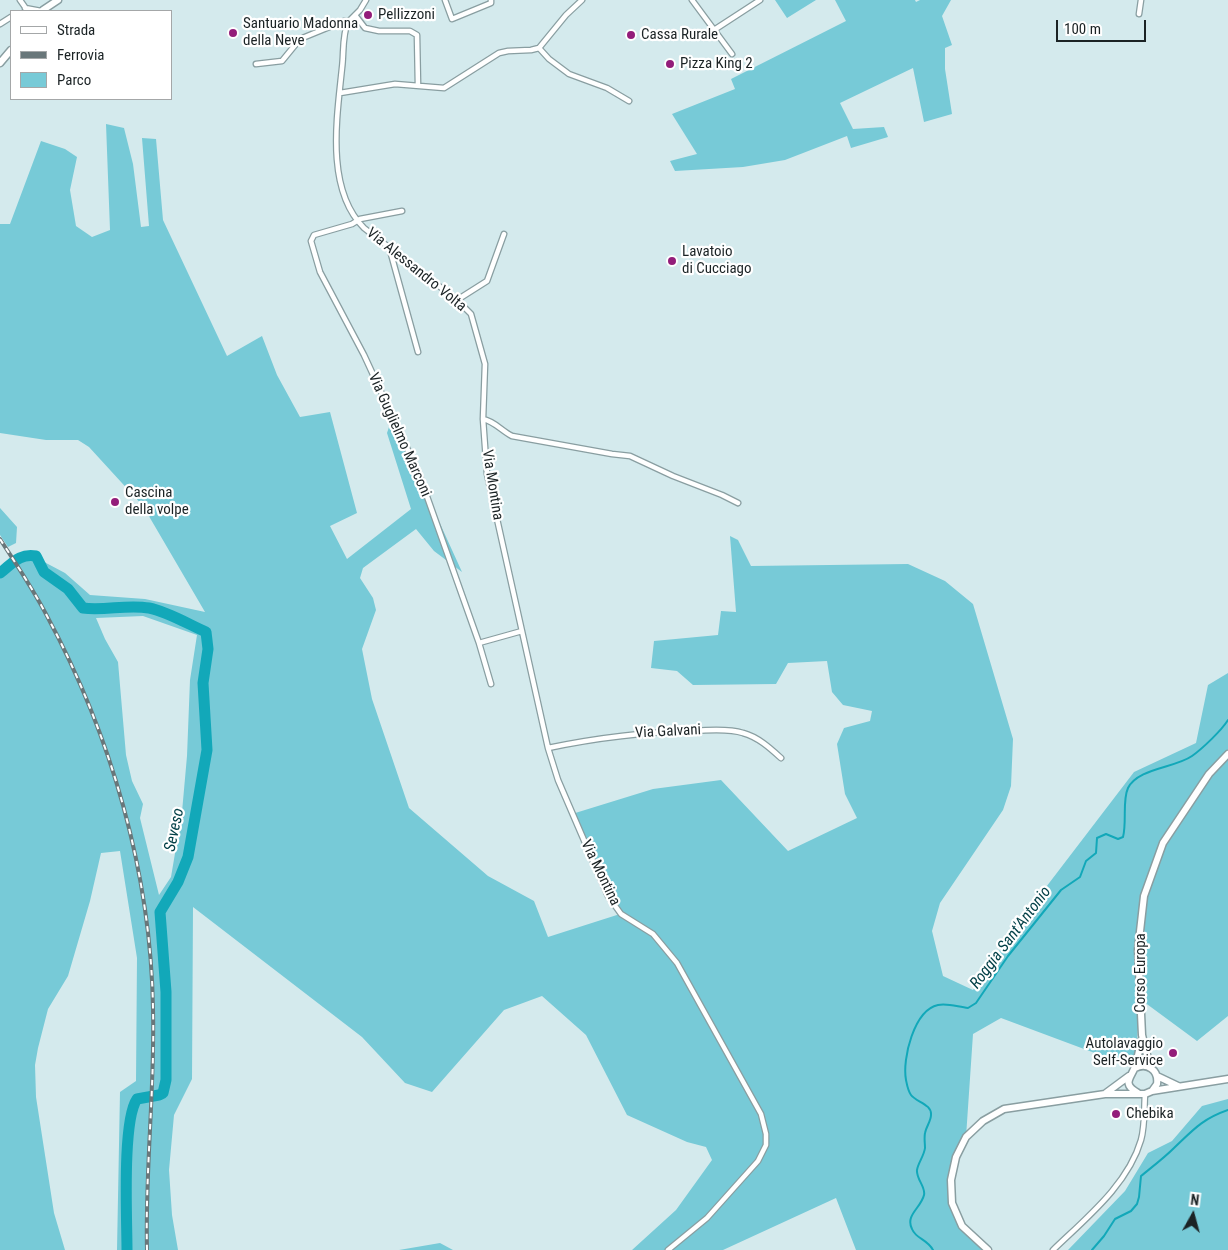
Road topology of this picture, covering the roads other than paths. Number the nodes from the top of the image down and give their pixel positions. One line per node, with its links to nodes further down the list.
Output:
1 (20, 0): 10 (street)
2 (58, 0): 11 (main road)
3 (366, 0): 13 (street)
4 (445, 0): 5 (street)
5 (491, 0)
6 (582, 0): 16 (street)
7 (692, 0): 15 (street)
8 (760, 0): 15 (street)
9 (1141, 0): 12 (street)
10 (25, 10)
11 (43, 10)
12 (1139, 14)
13 (355, 15): 14 (street); 21 (street)
14 (348, 22): 20 (street); 22 (street, Via Alessandro Volta)
15 (714, 30): 18 (street)
16 (539, 48): 21 (street); 23 (street)
17 (10, 51): 19 (main road)
18 (732, 54)
19 (0, 63)
20 (256, 64)
21 (418, 86): 22 (street)
22 (340, 93): 25 (street, Via Alessandro Volta)
23 (628, 102)
24 (402, 211): 25 (street)
25 (357, 221): 27 (street, Via Alessandro Volta); 33 (street, Via Guglielmo Marconi)
26 (504, 234): 28 (street)
27 (393, 251): 28 (street, Via Alessandro Volta); 29 (street)
28 (457, 300): 30 (street, Via Alessandro Volta)
29 (418, 352)
30 (483, 419): 31 (street); 32 (street, Via Montina)
31 (738, 503)
32 (522, 632): 33 (street); 35 (street, Via Montina)
33 (479, 643): 34 (street, Via Guglielmo Marconi)
34 (491, 684)
35 (548, 748): 37 (street, Via Galvani); 48 (street, Via Montina)
36 (1228, 754): 38 (main road, Corso Europa)
37 (781, 758)
38 (1142, 1035): 39 (main road, Corso Europa); 40 (main road)
39 (1150, 1067): 40 (main road); 42 (main road)
40 (1135, 1068): 41 (main road)
41 (1129, 1076): 46 (main road); 47 (main road)
42 (1157, 1076): 44 (main road); 45 (main road)
43 (1228, 1079): 44 (main road)
44 (1178, 1086): 45 (main road)
45 (1152, 1091): 47 (main road)
46 (1105, 1094): 47 (main road); 49 (main road)
47 (1142, 1094): 50 (street)
48 (668, 1250)
49 (988, 1250)
50 (1053, 1250)

